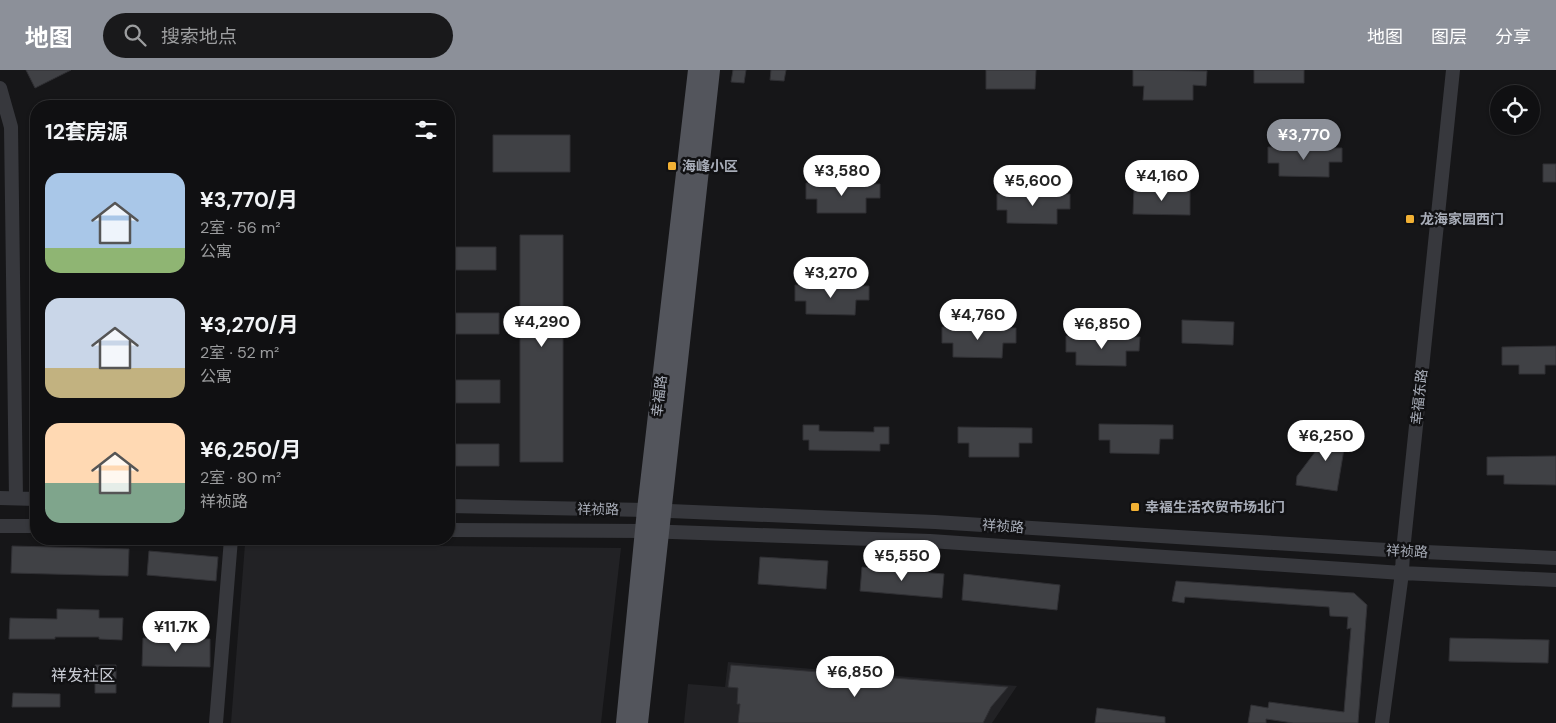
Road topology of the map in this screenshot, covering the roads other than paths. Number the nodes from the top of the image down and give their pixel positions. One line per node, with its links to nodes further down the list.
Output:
1 (697, 70): 9 (main road, 幸福路)
2 (711, 70): 9 (main road, 幸福路)
3 (1453, 70): 15 (street, 幸福东路)
4 (0, 88): 6 (street)
5 (0, 498): 6 (street)
6 (16, 498): 7 (street)
7 (30, 499)
8 (455, 506): 9 (street, 祥祯路)
9 (654, 510): 13 (main road, 幸福路); 15 (street, 祥祯路)
10 (0, 526): 11 (street)
11 (30, 526)
12 (455, 530): 13 (street, 祥祯路)
13 (652, 532): 17 (street, 祥祯路); 20 (main road, 幸福路); 21 (main road, 幸福路)
14 (231, 545): 19 (street)
15 (1403, 552): 16 (street, 祥祯路); 17 (street, 幸福东路)
16 (1556, 558)
17 (1402, 573): 18 (street, 祥祯路); 22 (street, 幸福东路)
18 (1556, 580)
19 (216, 723)
20 (624, 723)
21 (640, 723)
22 (1382, 723)

